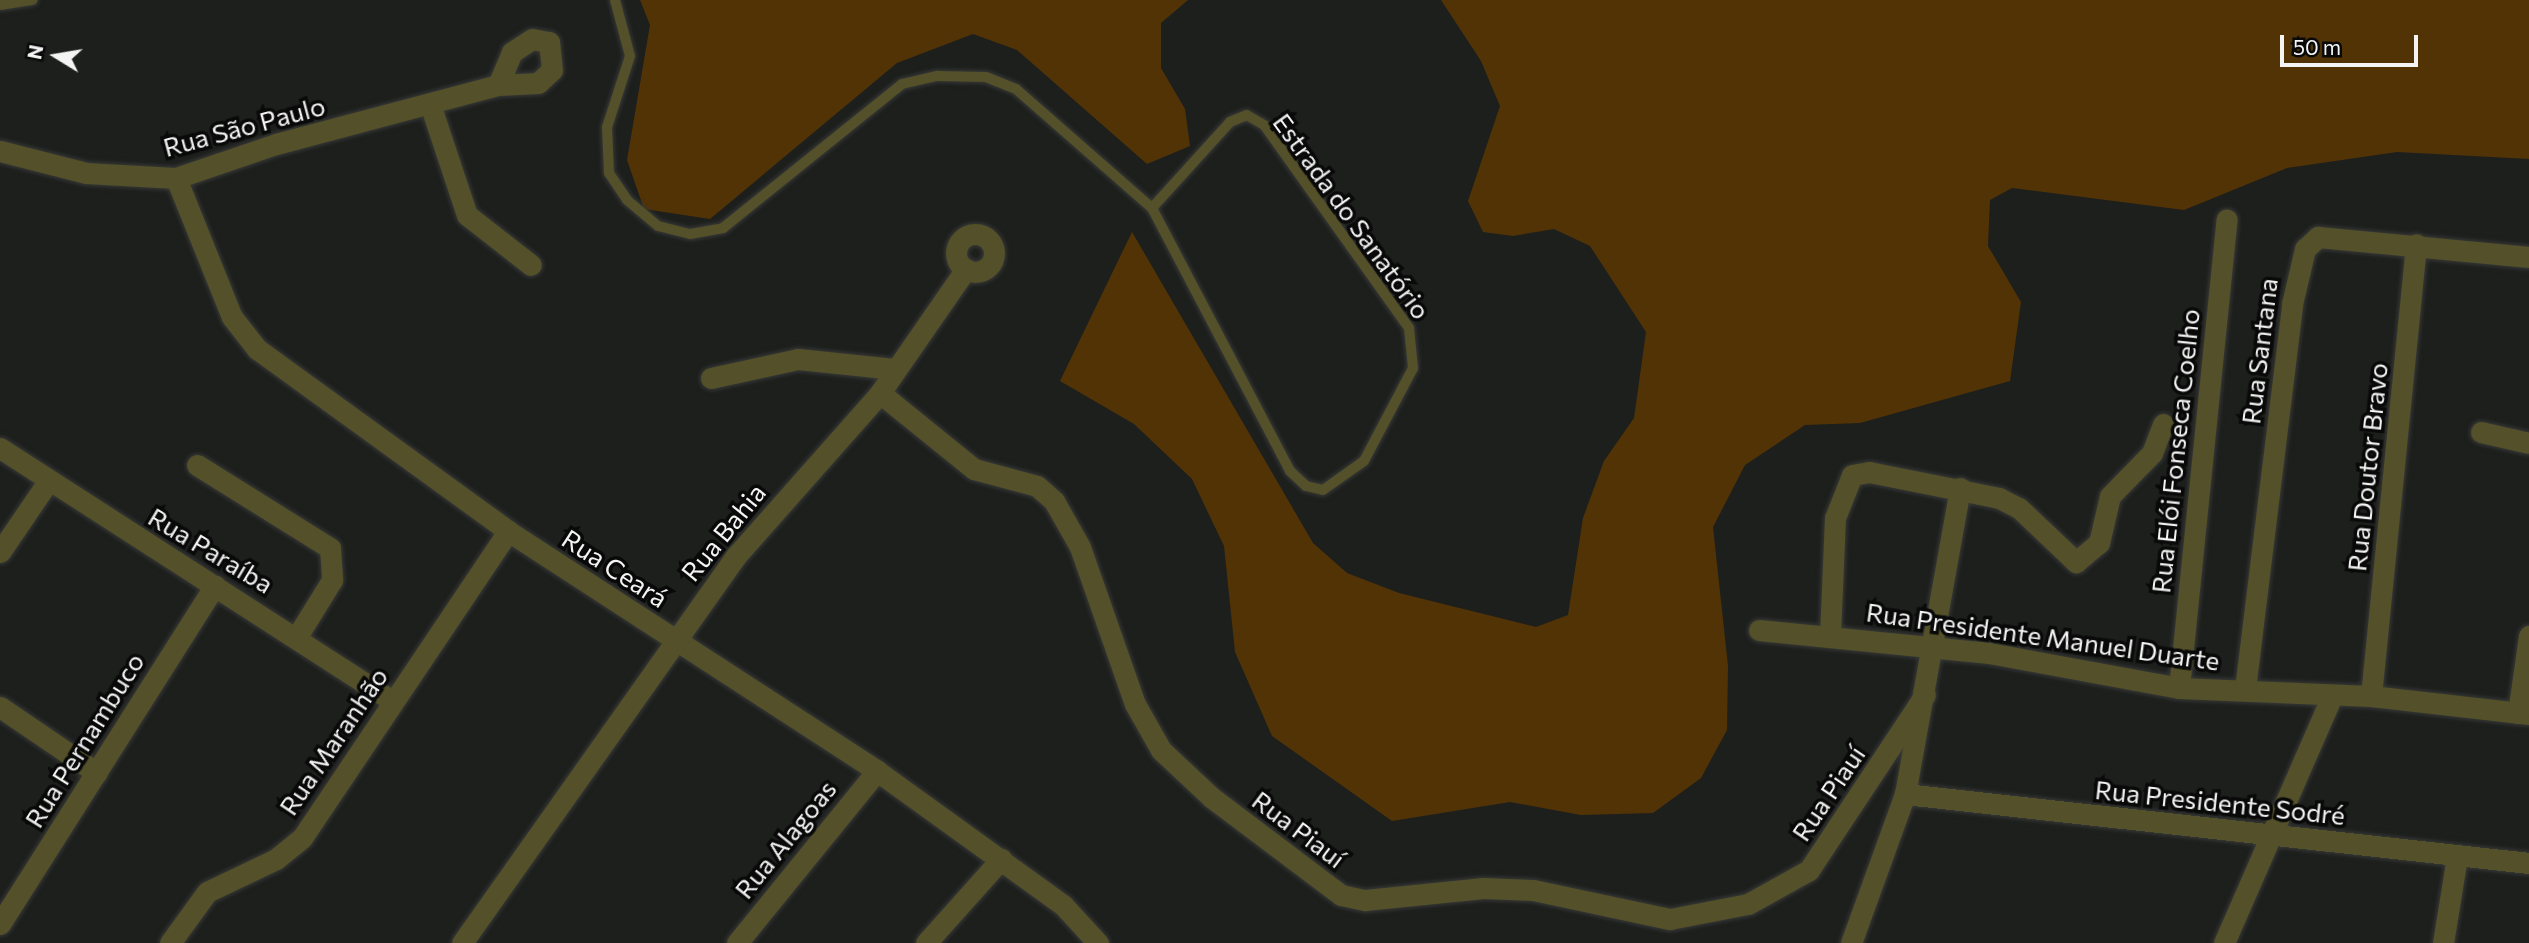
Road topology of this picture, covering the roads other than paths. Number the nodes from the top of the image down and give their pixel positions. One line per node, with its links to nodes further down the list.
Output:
1 (33, 0): 3 (lane)
2 (615, 0): 8 (lane, Estrada do Sanatório)
3 (0, 5)
4 (498, 85): 5 (street, Rua São Paulo)
5 (430, 104): 7 (street, Rua São Paulo); 12 (street)
6 (0, 152): 7 (street, Rua São Paulo)
7 (176, 178): 24 (street, Rua Ceará)
8 (1152, 208): 8 (lane, Estrada do Sanatório)
9 (2227, 219): 33 (street, Rua Elói Fonseca Coelho)
10 (2416, 244): 11 (street, Rua Santana); 34 (street, Rua Santana); 37 (street, Rua Doutor Bravo)
11 (2529, 257)
12 (531, 265)
13 (966, 270): 14 (street, Rua Bahia)
14 (894, 369): 15 (street); 16 (street, Rua Bahia)
15 (711, 378)
16 (880, 393): 31 (street, Rua Bahia); 35 (street, Rua Piauí)
17 (2163, 424): 23 (street)
18 (2481, 432): 19 (street)
19 (2529, 443)
20 (0, 448): 22 (street, Rua Paraíba)
21 (197, 466): 28 (street)
22 (47, 483): 25 (street); 26 (street, Rua Paraíba)
23 (1960, 488): 29 (street); 32 (street)
24 (508, 531): 31 (street, Rua Ceará); 38 (street, Rua Maranhão)
25 (0, 552)
26 (215, 585): 28 (street, Rua Paraíba); 42 (street, Rua Pernambuco)
27 (1759, 630): 29 (street, Rua Presidente Manuel Duarte)
28 (298, 635): 38 (street, Rua Paraíba)
29 (1830, 636): 32 (street, Rua Presidente Manuel Duarte)
30 (2529, 636): 40 (street)
31 (674, 641): 41 (street, Rua Ceará); 50 (street, Rua Bahia)
32 (1935, 649): 33 (street, Rua Presidente Manuel Duarte); 35 (street)
33 (2179, 688): 34 (street, Rua Presidente Manuel Duarte)
34 (2245, 689): 36 (street, Rua Presidente Manuel Duarte)
35 (1924, 695): 43 (street)
36 (2332, 696): 37 (street, Rua Presidente Manuel Duarte); 44 (street)
37 (2371, 696): 40 (street, Rua Presidente Manuel Duarte)
38 (393, 701): 49 (street, Rua Maranhão)
39 (0, 707): 42 (street)
40 (2524, 713)
41 (877, 771): 46 (street, Rua Ceará); 51 (street, Rua Alagoas)
42 (97, 773): 48 (street, Rua Pernambuco)
43 (1905, 793): 44 (street, Rua Presidente Sodré); 54 (street)
44 (2272, 836): 45 (street, Rua Presidente Sodré); 55 (street)
45 (2457, 858): 47 (street, Rua Presidente Sodré); 56 (street)
46 (1002, 859): 52 (street); 53 (street, Rua Ceará)
47 (2529, 863)
48 (0, 924)
49 (170, 943)
50 (462, 943)
51 (737, 943)
52 (926, 943)
53 (1098, 943)
54 (1851, 943)
55 (2224, 943)
56 (2443, 943)

